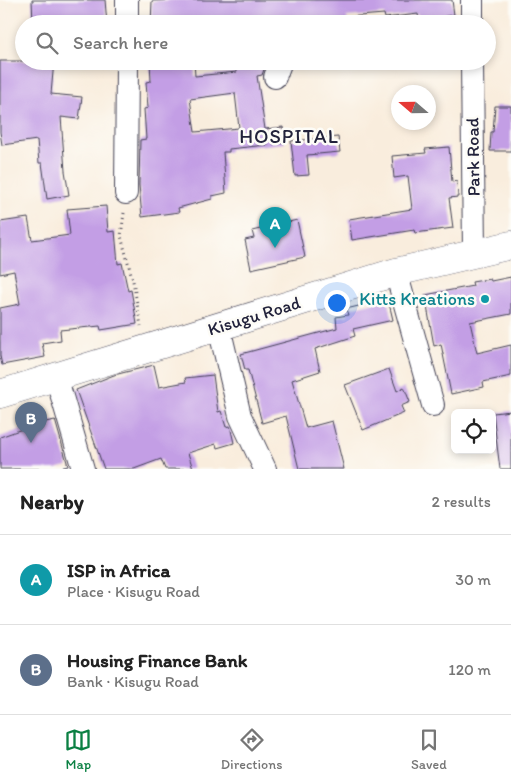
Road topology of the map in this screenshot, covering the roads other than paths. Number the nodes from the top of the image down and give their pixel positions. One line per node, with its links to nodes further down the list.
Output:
1 (127, 0): 3 (street)
2 (472, 0): 4 (street)
3 (127, 15)
4 (472, 15)
5 (127, 70): 7 (street)
6 (472, 70): 9 (street, Park Road)
7 (126, 193)
8 (511, 245): 9 (street, Kisugu Road)
9 (474, 254): 10 (street, Kisugu Road)
10 (396, 272): 11 (street, Kisugu Road); 14 (street)
11 (219, 327): 12 (street, Kisugu Road); 16 (street)
12 (56, 376): 13 (street, Kisugu Road); 15 (street)
13 (0, 394)
14 (433, 405)
15 (83, 469)
16 (265, 469)

